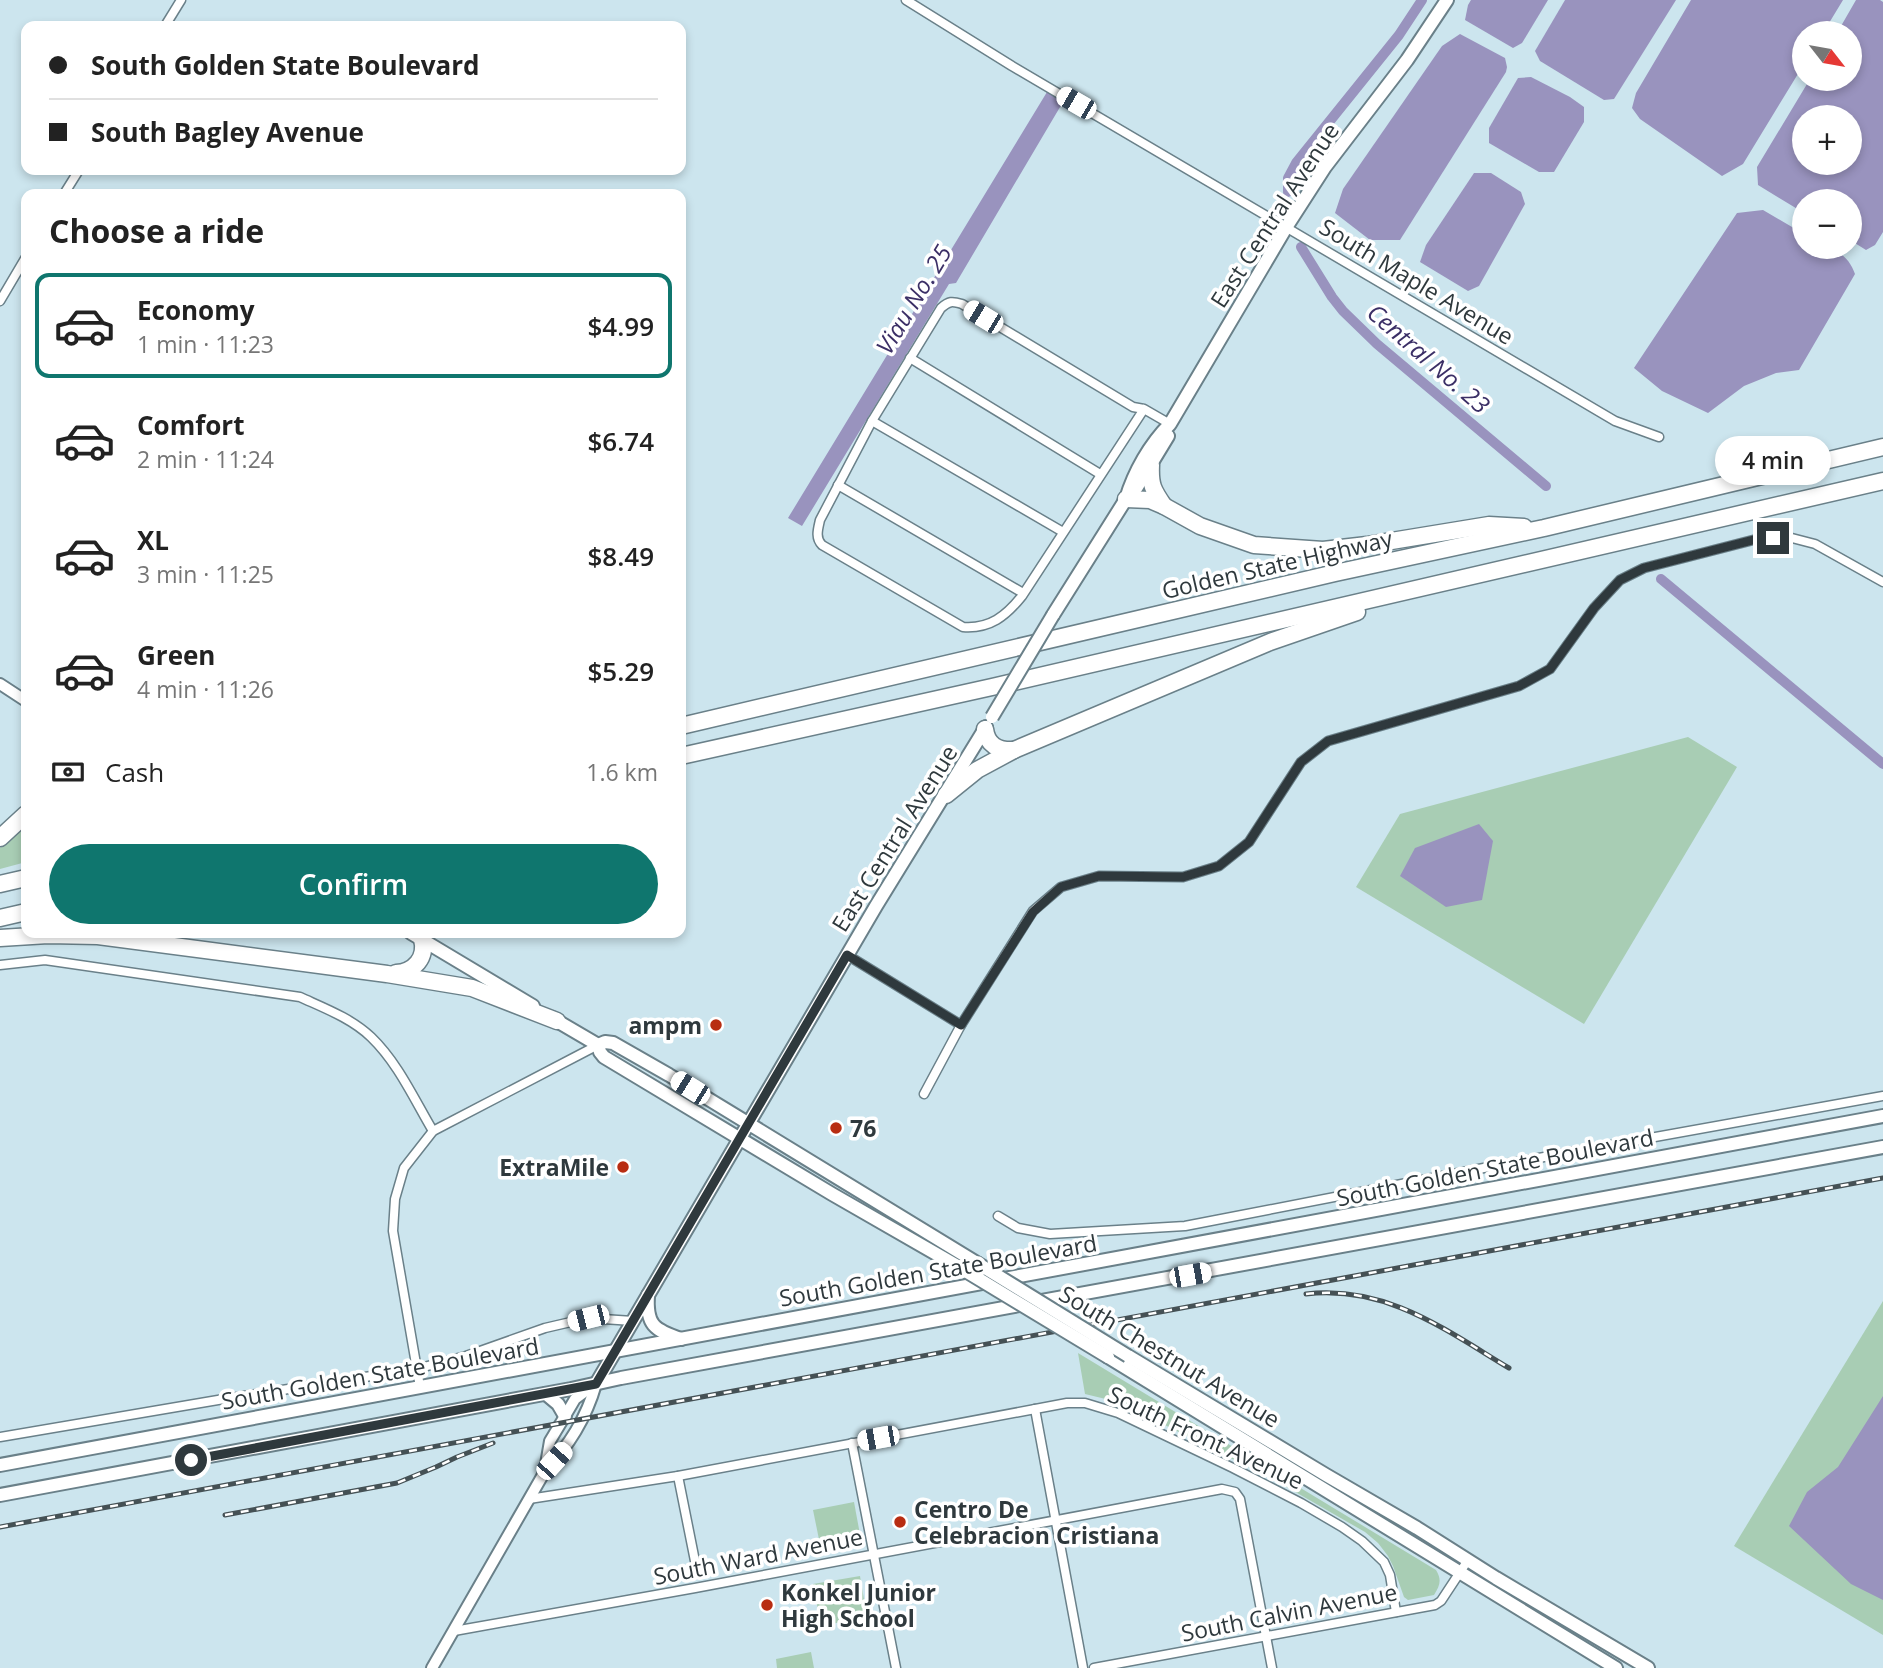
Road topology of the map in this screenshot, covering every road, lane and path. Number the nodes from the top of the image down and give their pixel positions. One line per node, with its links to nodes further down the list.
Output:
1 (181, 0): 4 (street)
2 (906, 0): 5 (street, South Maple Avenue)
3 (1447, 0): 5 (main road, East Central Avenue)
4 (168, 21)
5 (1287, 226): 11 (main road, East Central Avenue); 12 (street, South Maple Avenue)
6 (21, 265): 7 (street)
7 (0, 301)
8 (910, 358): 9 (street); 10 (street); 15 (street)
9 (1143, 409): 11 (street); 15 (street)
10 (872, 421): 17 (street); 21 (street)
11 (1170, 424): 14 (main road, East Central Avenue); 18 (main road, East Central Avenue)
12 (1659, 437)
13 (1883, 447): 20 (highway, Golden State Highway)
14 (1151, 465): 18 (main road, East Central Avenue); 19 (highway)
15 (1100, 474): 21 (street)
16 (1883, 481): 23 (highway)
17 (838, 485): 24 (street); 24 (street)
18 (1126, 499): 19 (highway); 27 (main road, East Central Avenue, bridge)
19 (1164, 506): 20 (highway)
20 (1544, 528): 28 (highway, Golden State Highway)
21 (1063, 532): 24 (street)
22 (1883, 582): 47 (street)
23 (1436, 584): 29 (highway); 30 (highway)
24 (1023, 593)
25 (0, 684): 26 (street)
26 (21, 698)
27 (989, 723): 29 (highway); 31 (main road, East Central Avenue)
28 (686, 725)
29 (1014, 750): 31 (highway)
30 (686, 755)
31 (946, 795): 43 (main road, East Central Avenue)
32 (21, 819): 33 (highway)
33 (0, 838)
34 (21, 879): 35 (highway)
35 (0, 884)
36 (21, 913): 37 (highway)
37 (0, 918)
38 (21, 937): 39 (highway)
39 (0, 938)
40 (113, 938): 45 (highway)
41 (418, 938): 45 (highway)
42 (419, 938): 46 (main road, South Chestnut Avenue)
43 (847, 955): 47 (street); 52 (main road, East Central Avenue)
44 (0, 965): 53 (street)
45 (387, 974): 46 (highway)
46 (557, 1021): 48 (main road, South Chestnut Avenue)
47 (961, 1025): 49 (street)
48 (598, 1045): 52 (main road, South Chestnut Avenue); 53 (street); 54 (main road, South Chestnut Avenue)
49 (924, 1094)
50 (1883, 1096): 56 (street)
51 (1883, 1116): 59 (main road, South Golden State Boulevard)
52 (748, 1124): 54 (main road, East Central Avenue); 76 (main road, South Chestnut Avenue, bridge)
53 (433, 1131): 61 (street)
54 (740, 1139): 57 (main road, East Central Avenue); 78 (main road, South Chestnut Avenue, bridge)
55 (1883, 1147): 62 (main road)
56 (998, 1216)
57 (648, 1295): 58 (main road, East Central Avenue); 59 (main road)
58 (633, 1321): 60 (main road, East Central Avenue); 61 (street)
59 (681, 1339): 60 (main road, South Golden State Boulevard)
60 (614, 1352): 62 (main road, East Central Avenue); 63 (main road, South Golden State Boulevard)
61 (416, 1369): 63 (street); 67 (street)
62 (596, 1384): 64 (main road); 66 (street, East Central Avenue); 70 (street, East Central Avenue)
63 (420, 1387): 69 (main road, South Golden State Boulevard)
64 (546, 1394): 66 (main road); 72 (main road)
65 (1035, 1409): 68 (street, South Front Avenue); 74 (street); 79 (street, South Front Avenue)
66 (565, 1416): 70 (street, East Central Avenue)
67 (0, 1437)
68 (852, 1443): 71 (street, South Front Avenue); 75 (street)
69 (0, 1465)
70 (544, 1473): 73 (street, East Central Avenue)
71 (678, 1476): 73 (street, South Front Avenue); 77 (street)
72 (0, 1495)
73 (529, 1499): 80 (street, East Central Avenue)
74 (1055, 1520): 75 (street, South Ward Avenue); 81 (street, South Ward Avenue); 84 (street)
75 (873, 1554): 80 (street, South Ward Avenue); 83 (street)
76 (1468, 1560): 78 (street, South Calvin Avenue); 88 (main road, South Chestnut Avenue)
77 (696, 1566)
78 (1460, 1573): 79 (street, South Calvin Avenue); 87 (main road, South Chestnut Avenue)
79 (1396, 1612): 81 (street, South Calvin Avenue)
80 (454, 1631): 82 (street, East Central Avenue)
81 (1266, 1637): 85 (street, South Calvin Avenue); 86 (street)
82 (432, 1668)
83 (895, 1668)
84 (1083, 1668)
85 (1094, 1668)
86 (1272, 1668)
87 (1616, 1668)
88 (1648, 1668)

